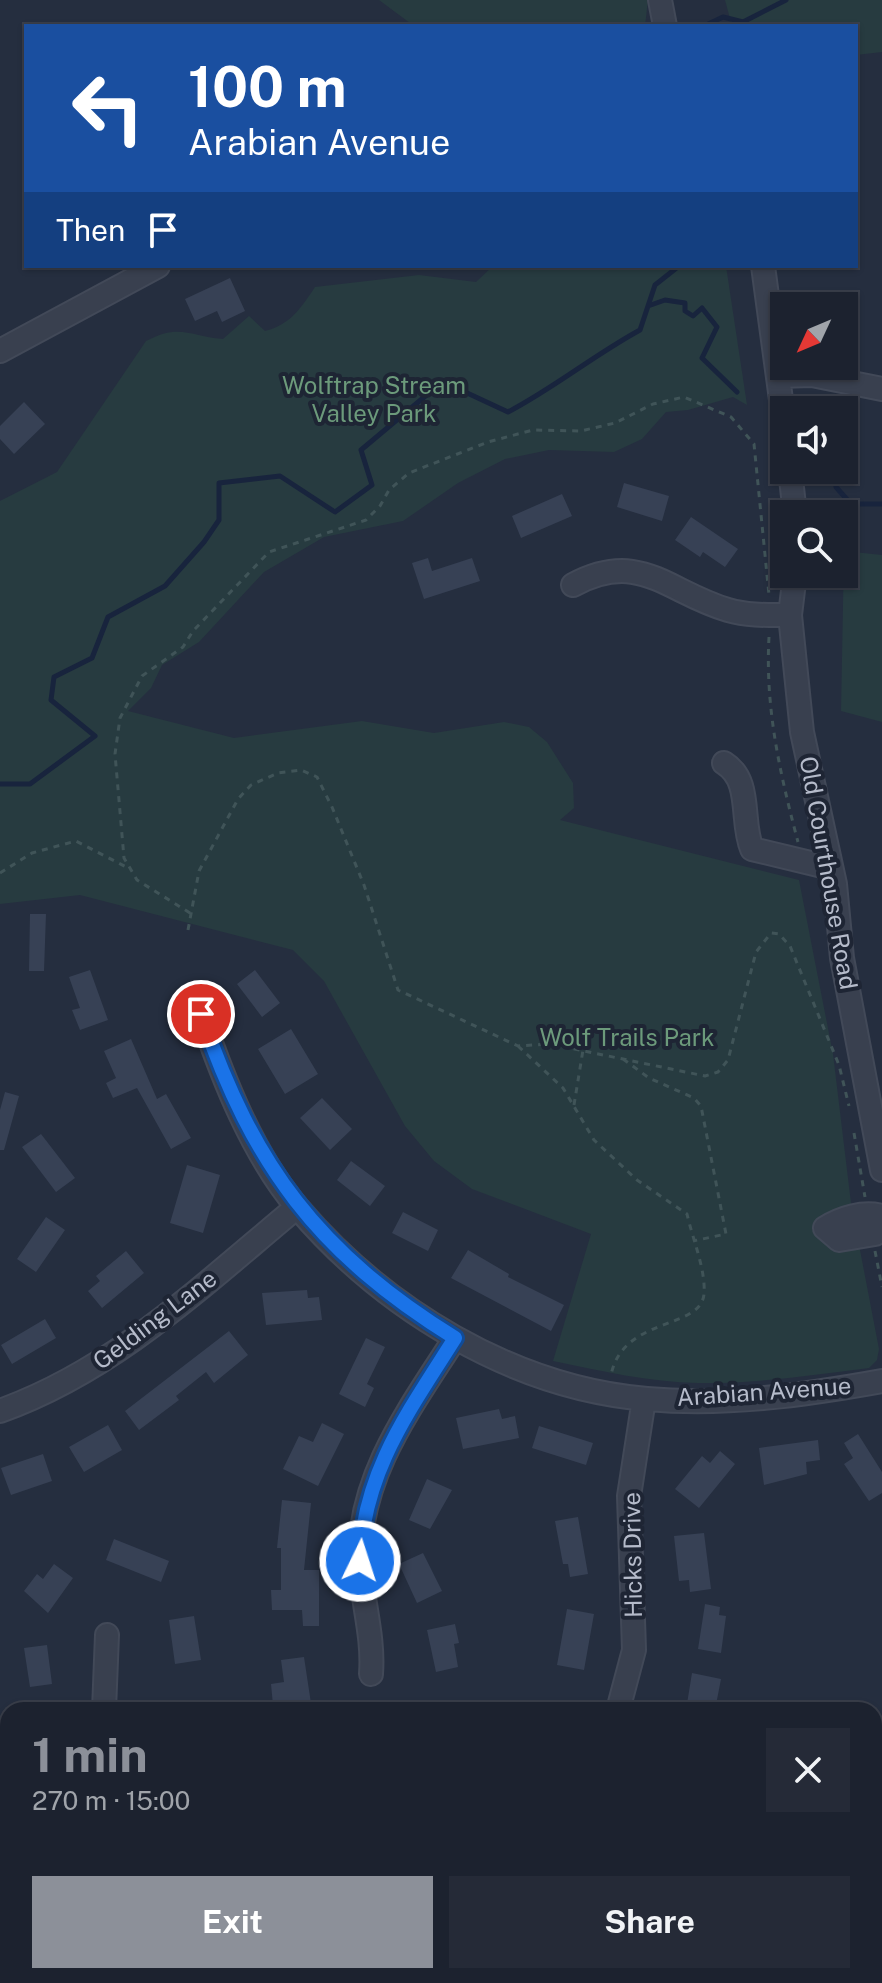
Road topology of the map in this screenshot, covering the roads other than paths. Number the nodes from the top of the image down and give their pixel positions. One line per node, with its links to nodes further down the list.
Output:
1 (660, 0): 2 (street)
2 (665, 24)
3 (154, 268): 6 (street)
4 (763, 268): 5 (street)
5 (770, 317)
6 (0, 351)
7 (837, 380): 8 (street)
8 (882, 389)
9 (573, 585): 11 (street)
10 (793, 588): 11 (street, Old Courthouse Road)
11 (790, 615): 13 (street, Old Courthouse Road)
12 (724, 763): 13 (street)
13 (831, 868): 15 (street, Old Courthouse Road)
14 (201, 1014): 16 (street, Arabian Avenue)
15 (882, 1170)
16 (297, 1207): 17 (street, Arabian Avenue); 20 (street, Gelding Lane)
17 (455, 1338): 19 (street, Arabian Avenue); 22 (street)
18 (882, 1381): 19 (street, Arabian Avenue)
19 (644, 1399): 24 (street, Hicks Drive)
20 (0, 1411)
21 (107, 1635): 23 (street)
22 (371, 1674)
23 (104, 1702)
24 (620, 1702)

